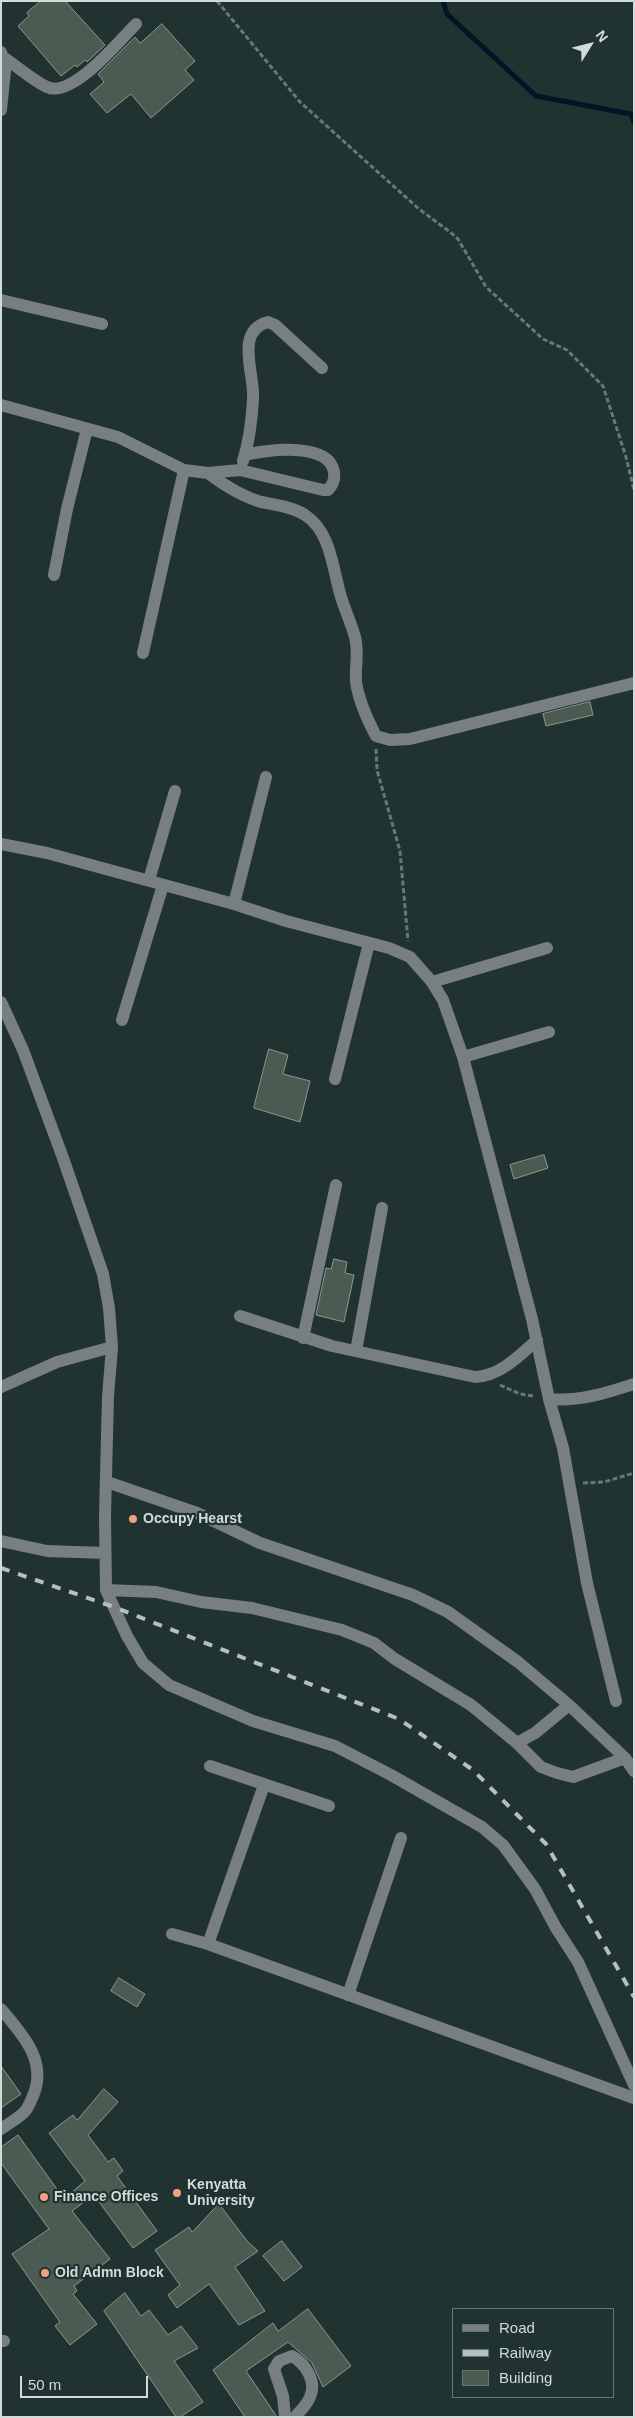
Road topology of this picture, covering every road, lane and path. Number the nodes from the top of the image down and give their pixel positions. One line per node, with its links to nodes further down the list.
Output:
1 (217, 1): 14 (path)
2 (136, 24): 3 (street)
3 (2, 54): 4 (street)
4 (1, 110)
5 (1, 300): 6 (street)
6 (102, 324)
7 (322, 368): 10 (street)
8 (1, 405): 9 (street)
9 (87, 429): 11 (street); 15 (street)
10 (244, 455): 12 (street); 12 (street)
11 (184, 470): 13 (street); 16 (street)
12 (240, 470): 13 (street)
13 (208, 473): 18 (street)
14 (634, 490)
15 (54, 575)
16 (143, 652)
17 (634, 683): 18 (street)
18 (376, 736): 27 (path)
19 (266, 776): 24 (street)
20 (174, 791): 22 (street)
21 (1, 844): 22 (street)
22 (149, 880): 23 (street)
23 (163, 885): 24 (street); 30 (street)
24 (234, 904): 25 (street)
25 (369, 942): 27 (street); 33 (street)
26 (547, 948): 28 (street)
27 (410, 957): 28 (street)
28 (432, 982): 32 (street)
29 (3, 1010): 39 (street)
30 (122, 1020)
31 (549, 1032): 32 (street)
32 (463, 1057): 38 (street)
33 (335, 1079)
34 (336, 1185): 37 (street)
35 (382, 1208): 40 (street)
36 (240, 1316): 37 (street)
37 (303, 1338): 40 (street)
38 (537, 1340): 41 (street); 44 (street)
39 (112, 1347): 43 (street); 46 (street)
40 (356, 1351): 41 (street)
41 (487, 1376): 44 (path)
42 (634, 1384): 44 (street)
43 (1, 1386)
44 (550, 1399): 47 (street)
45 (634, 1473): 47 (path)
46 (107, 1482): 49 (street); 52 (street)
47 (570, 1483): 51 (street)
48 (1, 1541): 49 (street)
49 (105, 1553): 50 (street)
50 (106, 1590): 53 (street); 64 (street)
51 (616, 1701)
52 (569, 1705): 53 (street); 54 (street)
53 (517, 1743): 54 (street)
54 (625, 1758): 56 (street)
55 (210, 1766): 57 (street)
56 (634, 1771)
57 (264, 1785): 58 (street); 61 (street)
58 (329, 1806)
59 (401, 1838): 62 (street)
60 (172, 1934): 61 (street)
61 (208, 1944): 62 (street)
62 (348, 1995): 65 (street)
63 (1, 2009): 66 (street)
64 (634, 2085)
65 (634, 2098)
66 (1, 2129)
67 (284, 2417): 68 (street)
68 (295, 2417)

